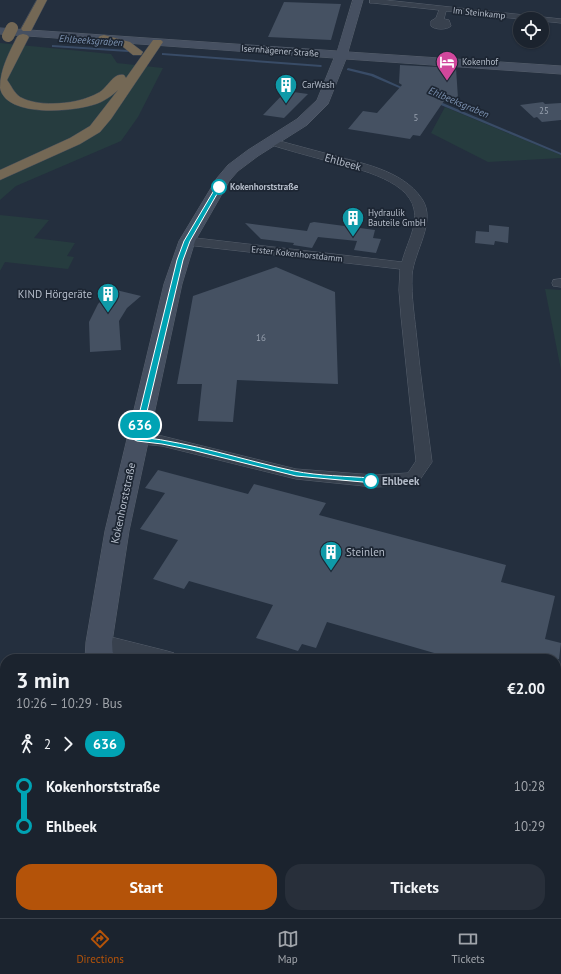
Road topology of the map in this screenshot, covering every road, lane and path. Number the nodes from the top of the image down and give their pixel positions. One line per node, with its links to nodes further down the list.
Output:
1 (42, 0): 17 (highway)
2 (358, 0): 12 (main road, Kokenhorststraße)
3 (373, 1): 4 (street, Im Steinkamp)
4 (443, 9): 5 (street, Im Steinkamp); 6 (street, Im Steinkamp)
5 (513, 16)
6 (440, 20)
7 (549, 20): 8 (street, Im Steinkamp)
8 (561, 21)
9 (8, 32): 10 (main road)
10 (104, 38): 13 (highway)
11 (157, 42): 13 (main road, Isernhägener Straße); 14 (main road, Isernhägener Straße); 19 (highway)
12 (346, 42): 14 (main road); 15 (main road, Kokenhorststraße)
13 (140, 46): 17 (highway)
14 (296, 52): 15 (main road)
15 (338, 61): 16 (main road); 18 (main road, Kokenhorststraße)
16 (561, 70)
17 (0, 80)
18 (272, 142): 20 (main road, Kokenhorststraße); 21 (street, Ehlbeek)
19 (0, 176)
20 (187, 241): 21 (street, Erster Kokenhorstdamm); 22 (main road, Kokenhorststraße)
21 (407, 266): 22 (street, Ehlbeek)
22 (137, 439): 23 (main road, Kokenhorststraße)
23 (99, 650): 24 (street)
24 (129, 654)

